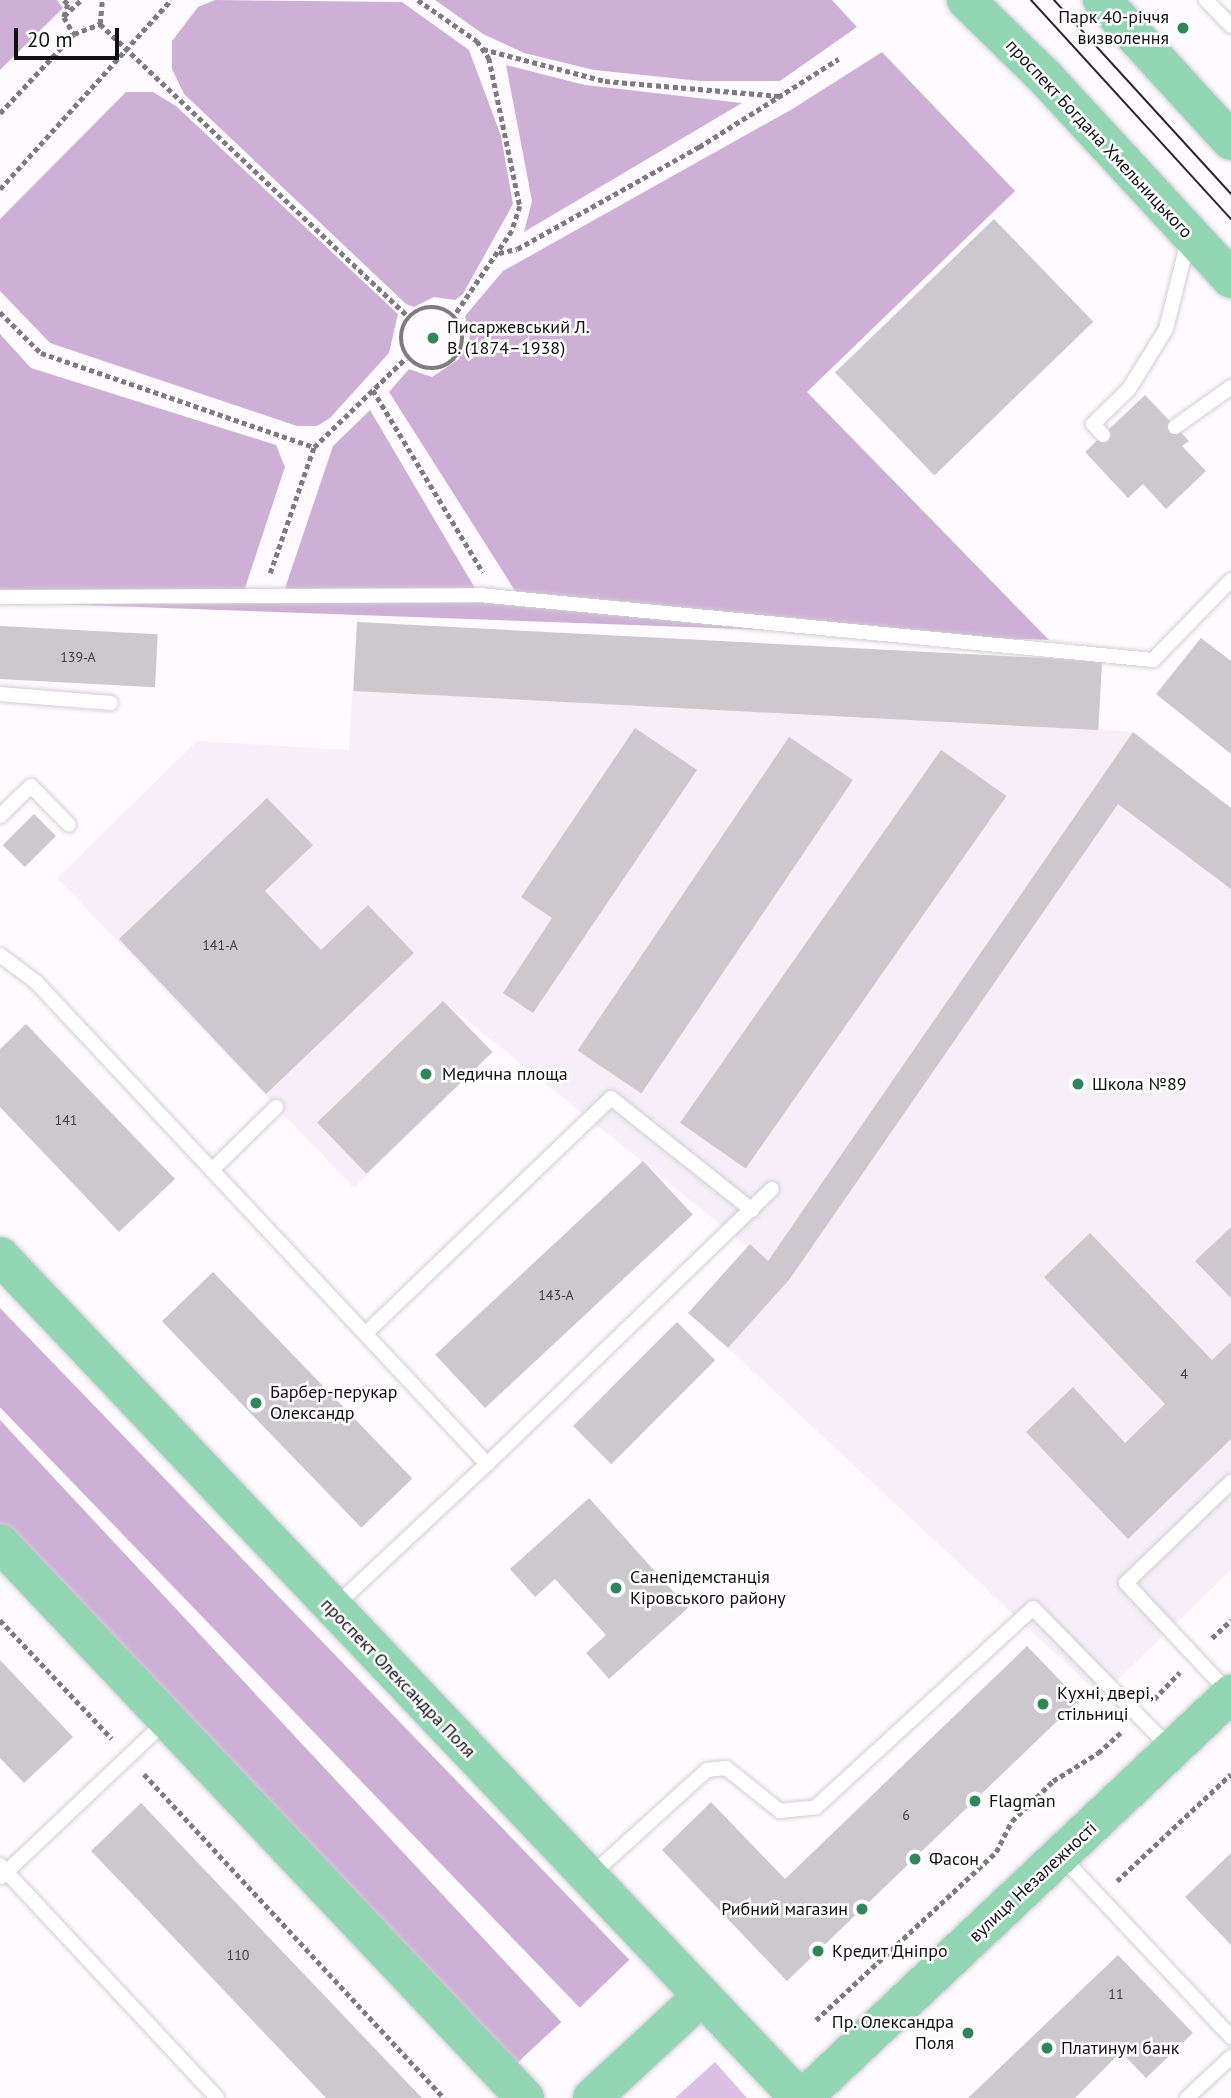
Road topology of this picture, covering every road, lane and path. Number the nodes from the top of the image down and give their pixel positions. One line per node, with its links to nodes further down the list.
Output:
1 (64, 0): 9 (path)
2 (81, 0): 9 (path)
3 (171, 0): 13 (path)
4 (418, 0): 14 (path)
5 (966, 0): 20 (main road, проспект Богдана Хмельницького)
6 (1102, 0): 18 (main road)
7 (1206, 0): 11 (lane)
8 (101, 1): 10 (path)
9 (64, 17): 12 (path)
10 (100, 24): 12 (path); 13 (path)
11 (1231, 26)
12 (74, 34): 17 (path)
13 (125, 47): 19 (path); 25 (path)
14 (482, 49): 16 (path); 21 (path)
15 (838, 59): 16 (path)
16 (782, 96): 21 (path)
17 (0, 113)
18 (1231, 141)
19 (0, 189)
20 (1190, 236): 22 (main road, проспект Богдана Хмельницького); 30 (lane)
21 (499, 253): 24 (path)
22 (1231, 279)
23 (0, 312): 31 (path)
24 (455, 315): 25 (path); 26 (path)
25 (410, 317): 26 (path)
26 (406, 358): 28 (path)
27 (1231, 387): 29 (lane)
28 (373, 390): 31 (path); 34 (path)
29 (1175, 427)
30 (1103, 435)
31 (314, 447): 35 (path)
32 (1231, 580): 34 (lane)
33 (0, 597): 35 (lane)
34 (498, 597): 35 (lane)
35 (262, 598)
36 (0, 694): 37 (lane)
37 (111, 703)
38 (0, 816): 39 (lane)
39 (69, 825)
40 (0, 956): 42 (lane)
41 (276, 1107): 42 (lane)
42 (212, 1170): 46 (lane)
43 (772, 1189): 44 (lane)
44 (752, 1210): 46 (lane); 47 (lane)
45 (0, 1256): 50 (main road, проспект Олександра Поля)
46 (366, 1333): 47 (lane)
47 (486, 1464): 50 (lane)
48 (1231, 1482): 53 (lane)
49 (0, 1543): 56 (main road)
50 (332, 1609): 62 (main road, проспект Олександра Поля)
51 (0, 1620): 58 (path)
52 (1231, 1620): 53 (path)
53 (1195, 1656): 54 (lane); 55 (path)
54 (1231, 1694): 57 (main road, вулиця Незалежності)
55 (1138, 1716): 57 (lane); 62 (lane); 65 (path)
56 (167, 1720): 58 (lane); 70 (main road)
57 (1173, 1752): 60 (main road, вулиця Незалежності)
58 (129, 1757): 61 (lane); 69 (path)
59 (1231, 1774): 63 (path)
60 (1061, 1856): 63 (lane); 72 (main road, вулиця Незалежності)
61 (2, 1872): 68 (lane)
62 (588, 1878): 64 (main road, проспект Олександра Поля)
63 (1100, 1897): 66 (lane)
64 (701, 1997): 71 (main road); 72 (main road, проспект Олександра Поля)
65 (816, 2020)
66 (1231, 2037)
67 (1231, 2057): 73 (lane)
68 (218, 2098)
69 (444, 2098)
70 (525, 2098)
71 (592, 2098)
72 (801, 2098)
73 (1187, 2098)

